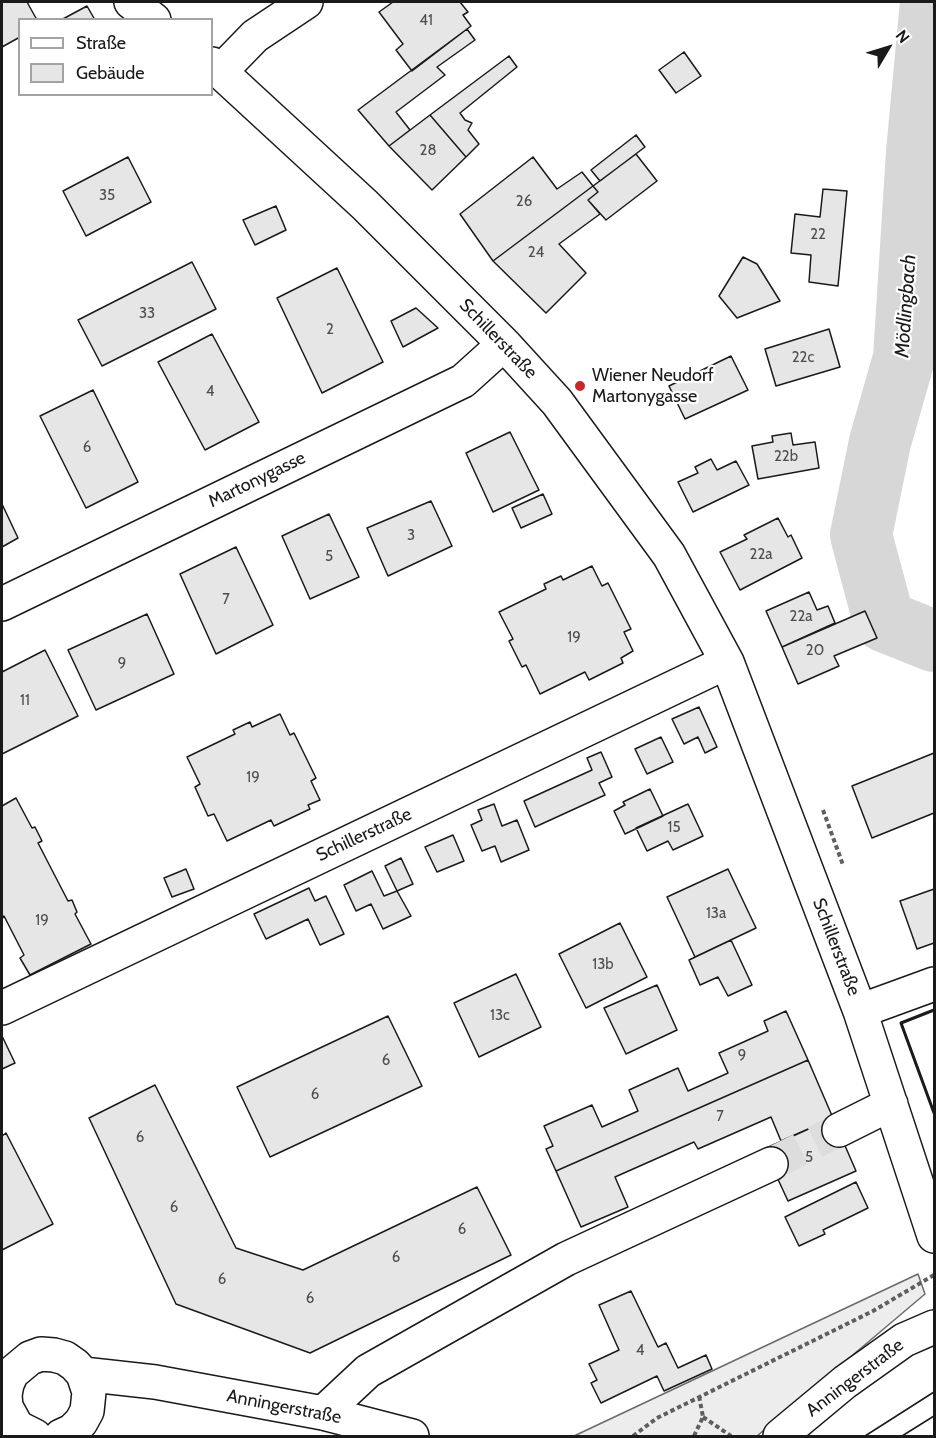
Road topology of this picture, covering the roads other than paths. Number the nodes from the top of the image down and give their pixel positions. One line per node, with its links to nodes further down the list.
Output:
1 (131, 2): 3 (street)
2 (306, 2): 4 (street)
3 (151, 18)
4 (216, 67): 5 (street, Schillerstraße)
5 (504, 344): 6 (street, Martonygasse); 7 (street, Schillerstraße)
6 (2, 604)
7 (727, 662): 9 (street, Schillerstraße); 10 (street, Schillerstraße)
8 (934, 984): 10 (street)
9 (2, 1008)
10 (860, 1011): 11 (street, Schillerstraße)
11 (891, 1104): 12 (street); 14 (street, Schillerstraße)
12 (839, 1130)
13 (771, 1164): 20 (street)
14 (934, 1236)
15 (934, 1327): 24 (street, Anningerstraße)
16 (7, 1372): 17 (street); 21 (street)
17 (83, 1374): 18 (street, Anningerstraße); 19 (street)
18 (154, 1382): 19 (street); 20 (street, Anningerstraße)
19 (87, 1411): 22 (street)
20 (323, 1413): 23 (street, Anningerstraße)
21 (22, 1433)
22 (61, 1437)
23 (412, 1437)
24 (780, 1437)

